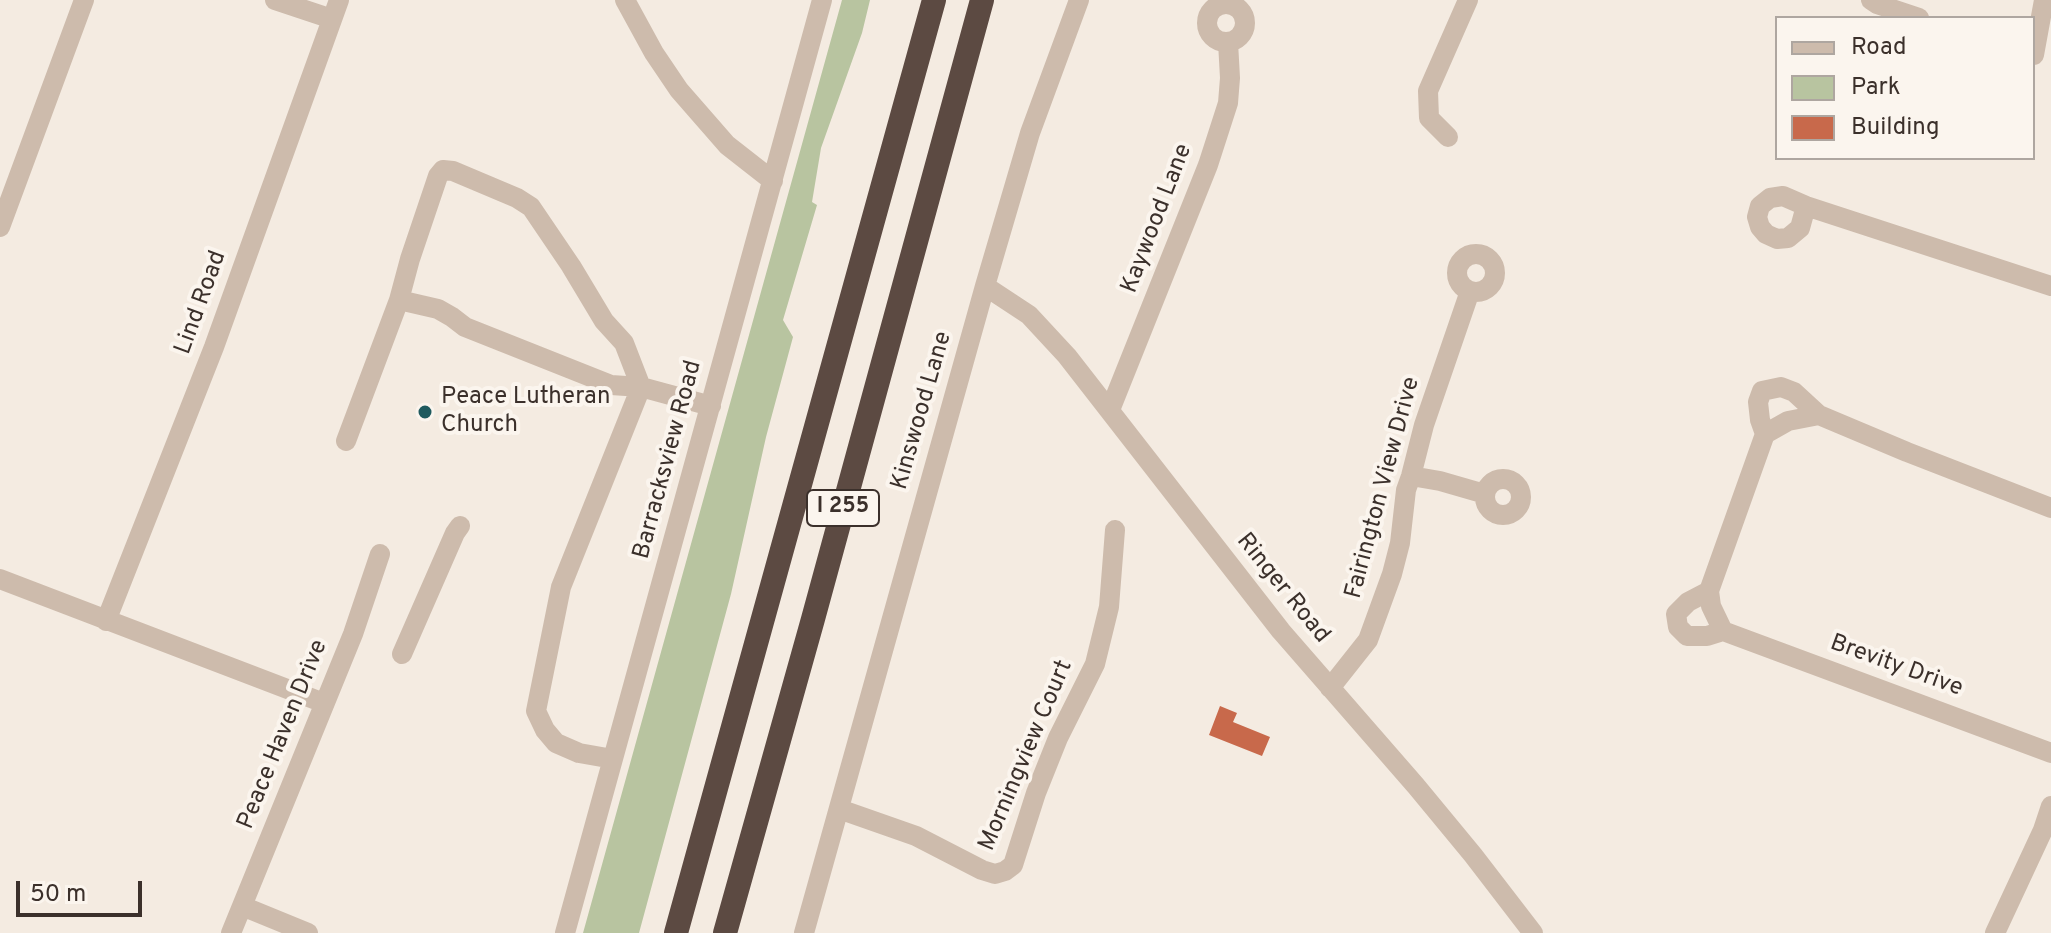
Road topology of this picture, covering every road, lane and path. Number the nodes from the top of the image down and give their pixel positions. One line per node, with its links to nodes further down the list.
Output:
1 (84, 0): 20 (street)
2 (275, 0): 12 (street)
3 (625, 0): 18 (street)
4 (822, 0): 18 (street, Barracksview Road)
5 (982, 0): 16 (highway, I 255)
6 (992, 0): 16 (highway)
7 (1079, 0): 21 (street, Kinswood Lane)
8 (1871, 0): 13 (street)
9 (2044, 0): 15 (street)
10 (933, 2): 52 (highway, I 255)
11 (1467, 3): 17 (street)
12 (336, 10): 39 (street, Lind Road)
13 (1913, 16)
14 (1228, 42): 27 (street, Kaywood Lane)
15 (2039, 57)
16 (960, 83): 53 (highway, I 255)
17 (1448, 137)
18 (773, 181): 26 (street, Barracksview Road)
19 (1806, 206): 22 (street)
20 (0, 227)
21 (985, 286): 27 (street, Ringer Road); 47 (street, Kinswood Lane)
22 (2051, 286)
23 (1470, 291): 31 (street, Fairington View Drive)
24 (399, 300): 25 (street); 25 (street); 30 (street)
25 (641, 387): 26 (street); 45 (street)
26 (711, 406): 45 (street, Barracksview Road)
27 (1110, 410): 42 (street, Ringer Road)
28 (1819, 415): 29 (street); 29 (street); 33 (street)
29 (1765, 434): 38 (street)
30 (346, 441)
31 (1411, 476): 32 (street); 42 (street, Fairington View Drive)
32 (1485, 494)
33 (2051, 508)
34 (460, 526): 41 (street)
35 (1115, 530): 47 (street, Morningview Court)
36 (380, 554): 43 (street, Peace Haven Drive)
37 (0, 579): 39 (street)
38 (1709, 591): 40 (street); 40 (street, Brevity Drive)
39 (106, 621): 43 (street)
40 (1723, 631): 44 (street, Brevity Drive)
41 (402, 654)
42 (1330, 688): 55 (street, Ringer Road)
43 (324, 703): 48 (street, Peace Haven Drive)
44 (2051, 753)
45 (613, 759): 51 (street, Barracksview Road)
46 (2051, 806): 56 (street)
47 (839, 809): 54 (street, Kinswood Lane)
48 (242, 906): 49 (street, Peace Haven Drive); 50 (street)
49 (231, 933)
50 (308, 933)
51 (565, 933)
52 (676, 933)
53 (725, 933)
54 (804, 933)
55 (1533, 933)
56 (1995, 933)

